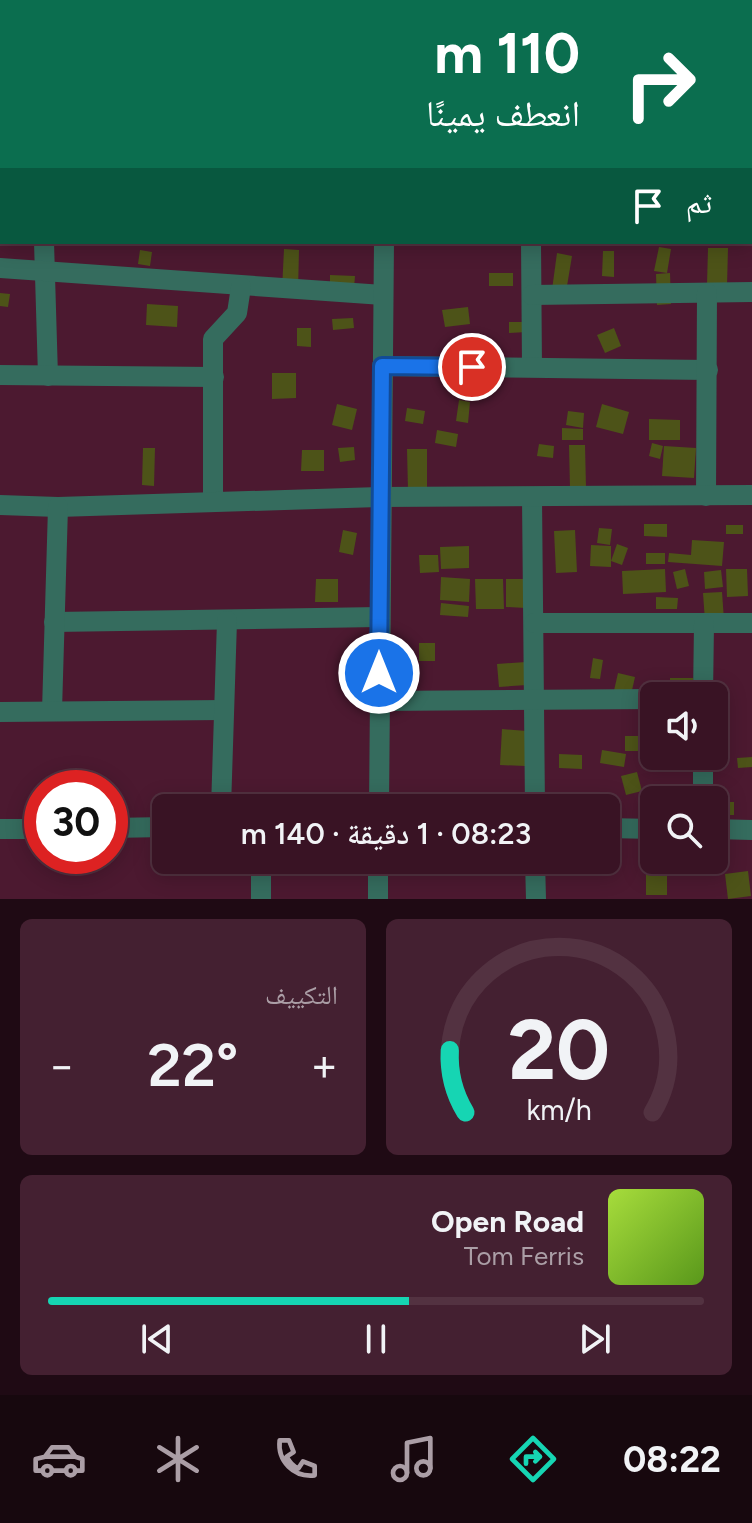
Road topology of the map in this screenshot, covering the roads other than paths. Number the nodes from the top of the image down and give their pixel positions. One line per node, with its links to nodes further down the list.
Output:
1 (44, 244): 5 (street)
2 (384, 244): 9 (street)
3 (531, 244): 10 (street)
4 (0, 268): 5 (street)
5 (44, 268): 6 (street); 15 (street)
6 (241, 287): 9 (street); 16 (street)
7 (752, 292): 8 (street)
8 (707, 293): 10 (street); 13 (street)
9 (383, 295): 11 (street)
10 (532, 295): 12 (street)
11 (382, 366): 12 (street); 19 (street)
12 (532, 367): 13 (street)
13 (708, 370): 18 (street)
14 (0, 375): 15 (street)
15 (48, 376): 16 (street)
16 (214, 377): 21 (street)
17 (752, 495): 18 (street)
18 (706, 496): 20 (street)
19 (379, 497): 20 (street); 21 (street); 24 (street)
20 (532, 498): 27 (street)
21 (213, 502): 23 (street)
22 (0, 505): 23 (street)
23 (58, 507): 26 (street)
24 (379, 617): 25 (street); 33 (street)
25 (227, 621): 26 (street); 34 (street)
26 (54, 622): 35 (street)
27 (534, 623): 29 (street); 32 (street)
28 (752, 623): 29 (street)
29 (704, 624): 30 (street)
30 (703, 682)
31 (640, 699): 32 (street)
32 (535, 700): 33 (street); 39 (street)
33 (379, 701): 38 (street)
34 (224, 710): 35 (street); 37 (street)
35 (52, 711): 36 (street)
36 (0, 712)
37 (221, 794)
38 (379, 794)
39 (535, 794)
40 (152, 827): 41 (street)
41 (128, 828)
42 (620, 828): 45 (street)
43 (0, 829): 44 (street)
44 (24, 829)
45 (640, 829)
46 (728, 829): 47 (street)
47 (752, 830)
48 (261, 874): 51 (street)
49 (378, 874): 52 (street)
50 (535, 874): 53 (street)
51 (261, 899)
52 (378, 899)
53 (536, 899)

